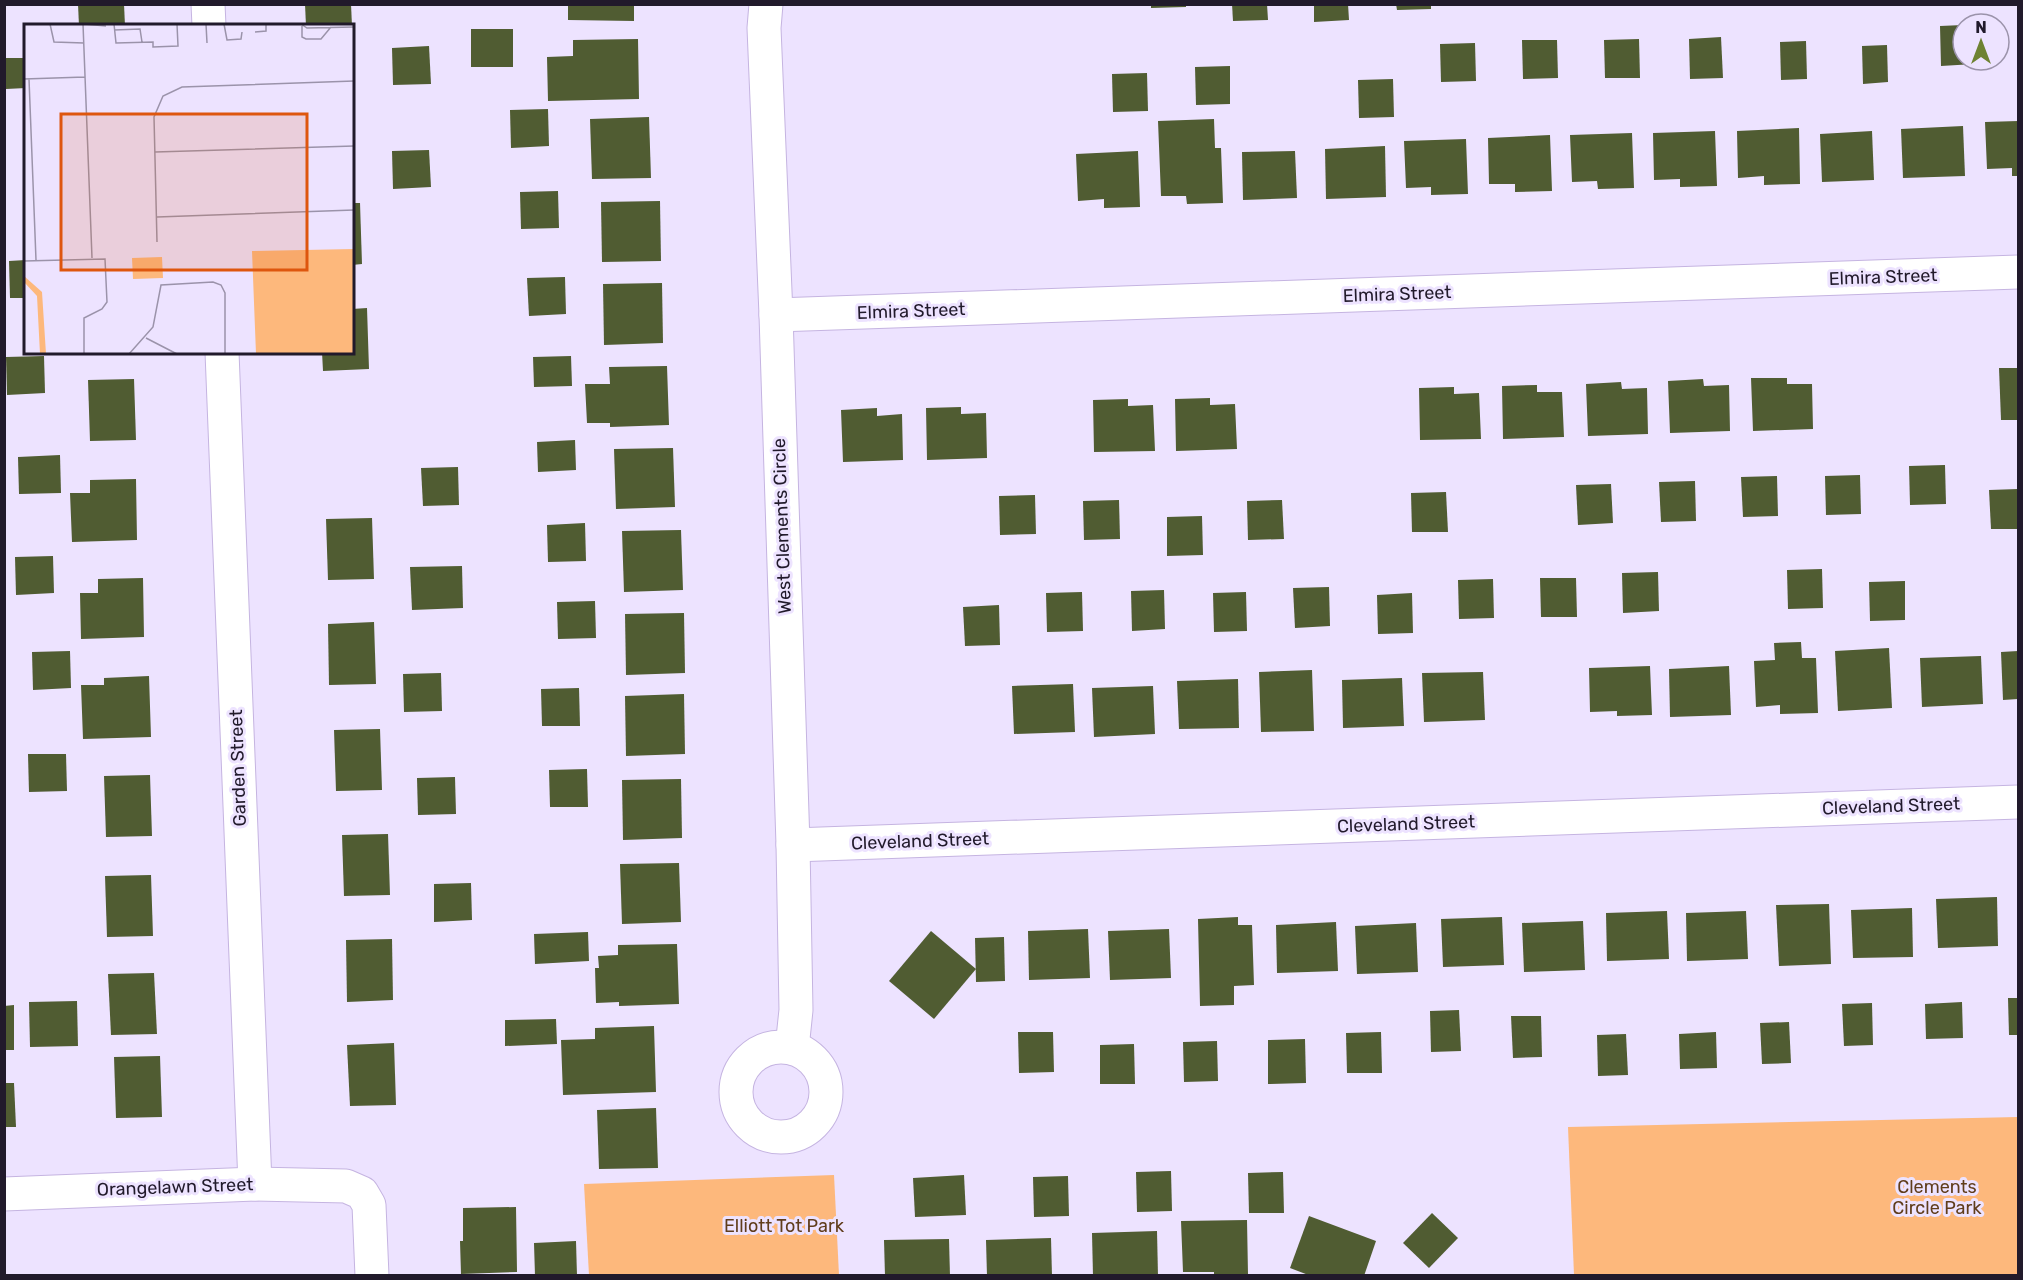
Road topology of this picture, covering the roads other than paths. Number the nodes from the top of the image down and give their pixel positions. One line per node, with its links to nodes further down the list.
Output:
1 (208, 4): 3 (street)
2 (766, 4): 5 (street, West Clements Circle)
3 (209, 24)
4 (2019, 272): 5 (street, Elmira Street)
5 (776, 315): 8 (street, West Clements Circle)
6 (222, 354): 10 (street, Garden Street)
7 (2019, 802): 8 (street, Cleveland Street)
8 (793, 845): 9 (street, West Clements Circle)
9 (792, 1047)
10 (255, 1184): 11 (street, Orangelawn Street); 12 (street, Orangelawn Street)
11 (4, 1194)
12 (372, 1275)

